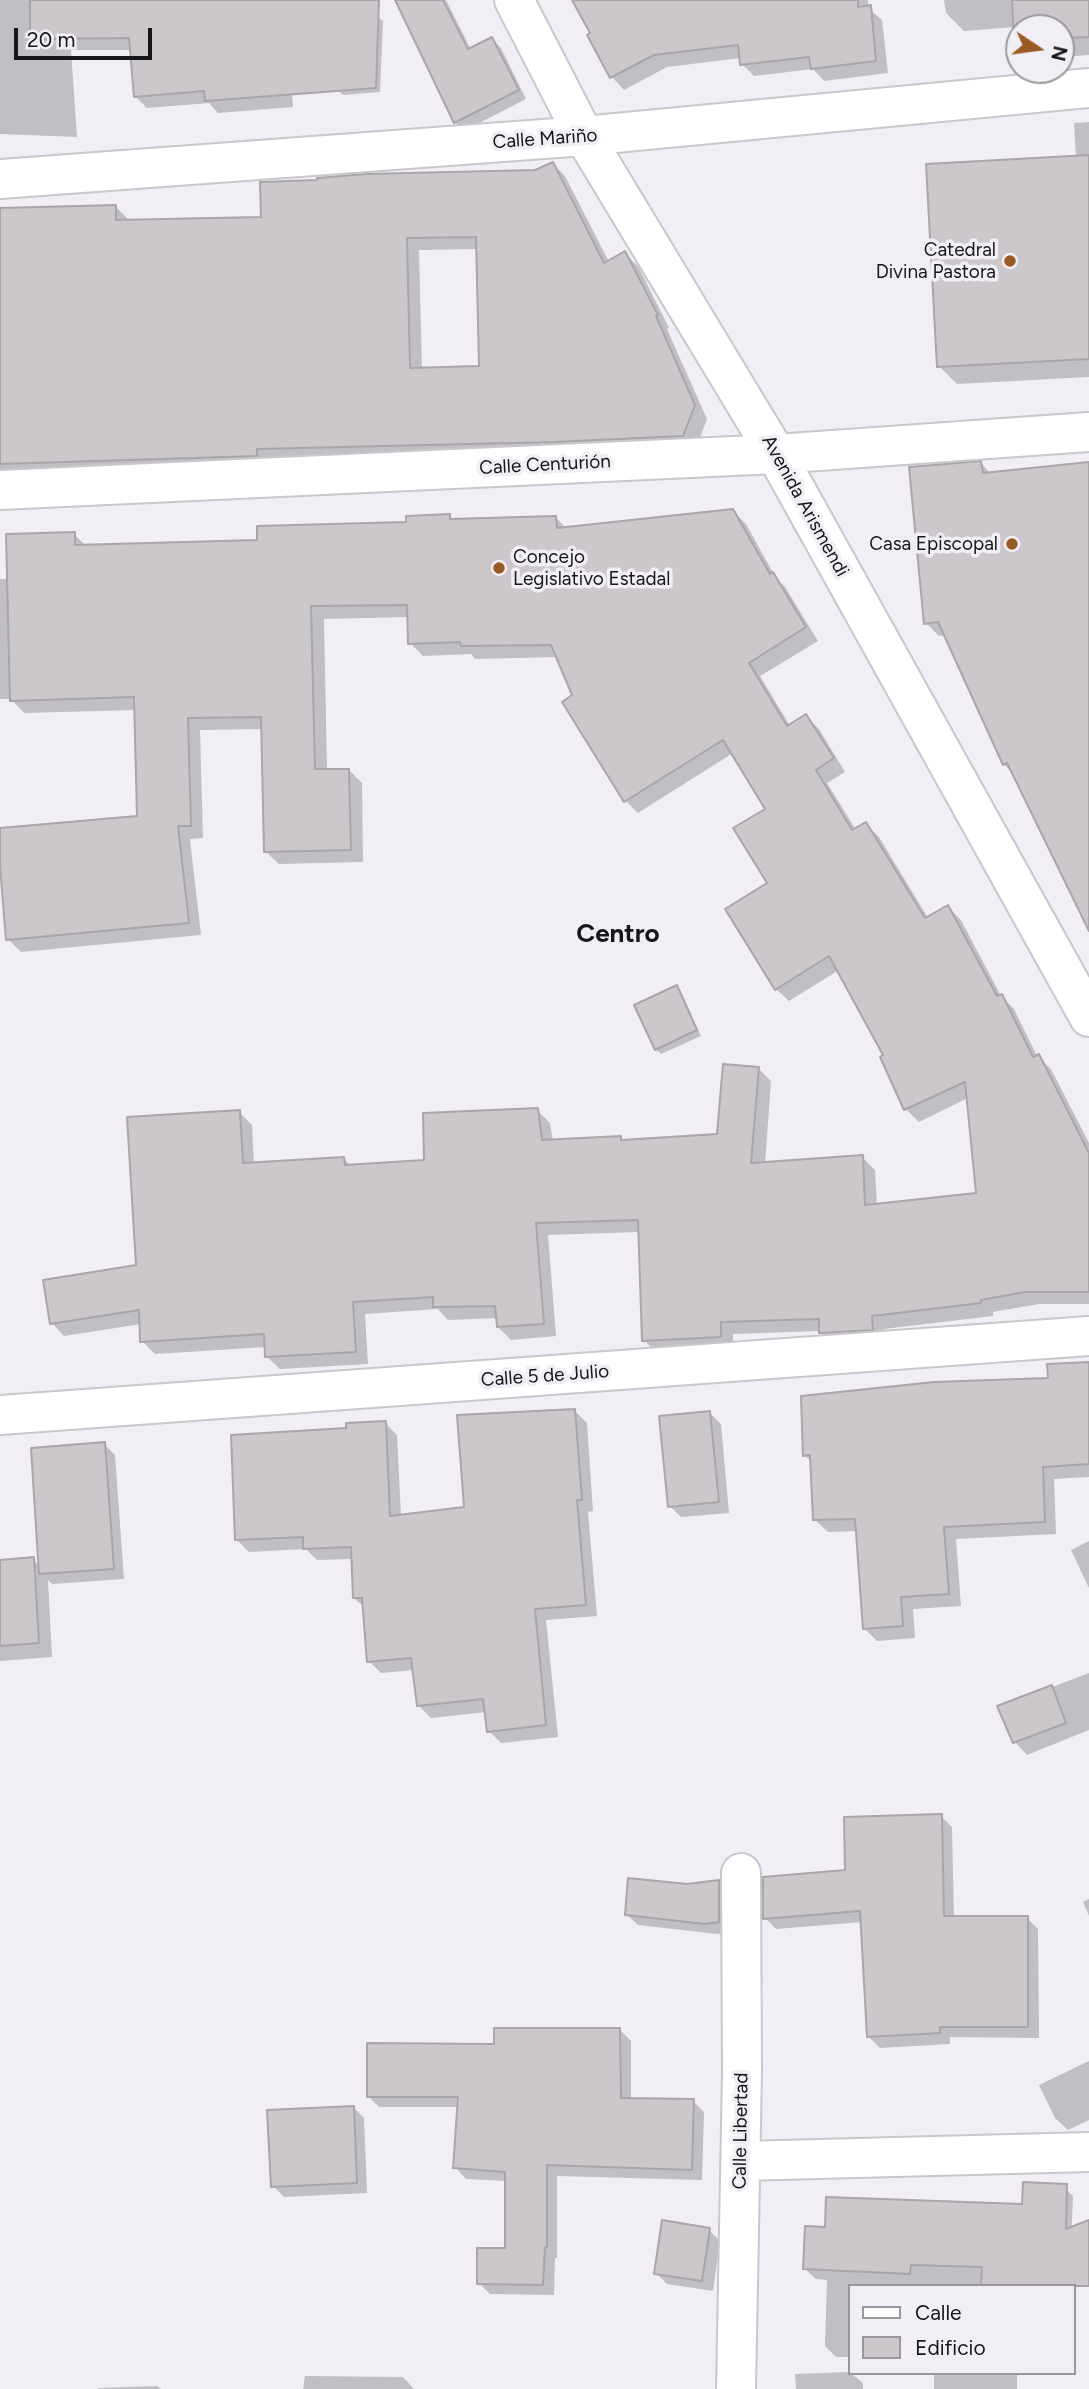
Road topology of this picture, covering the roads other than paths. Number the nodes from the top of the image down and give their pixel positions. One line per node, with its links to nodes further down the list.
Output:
1 (514, 0): 3 (street, Avenida Arismendi)
2 (1089, 88): 3 (street, Calle Mariño)
3 (584, 136): 4 (street, Calle Mariño); 6 (street, Avenida Arismendi)
4 (0, 179)
5 (1089, 432): 6 (street, Calle Centurión)
6 (776, 454): 7 (street, Calle Centurión); 8 (street, Avenida Arismendi)
7 (0, 490)
8 (1089, 1017)
9 (1089, 1336): 10 (street, Calle 5 de Julio)
10 (0, 1415)
11 (741, 1873): 13 (street, Calle Libertad)
12 (1089, 2152): 13 (street)
13 (741, 2161): 14 (street, Calle Libertad)
14 (736, 2389)

